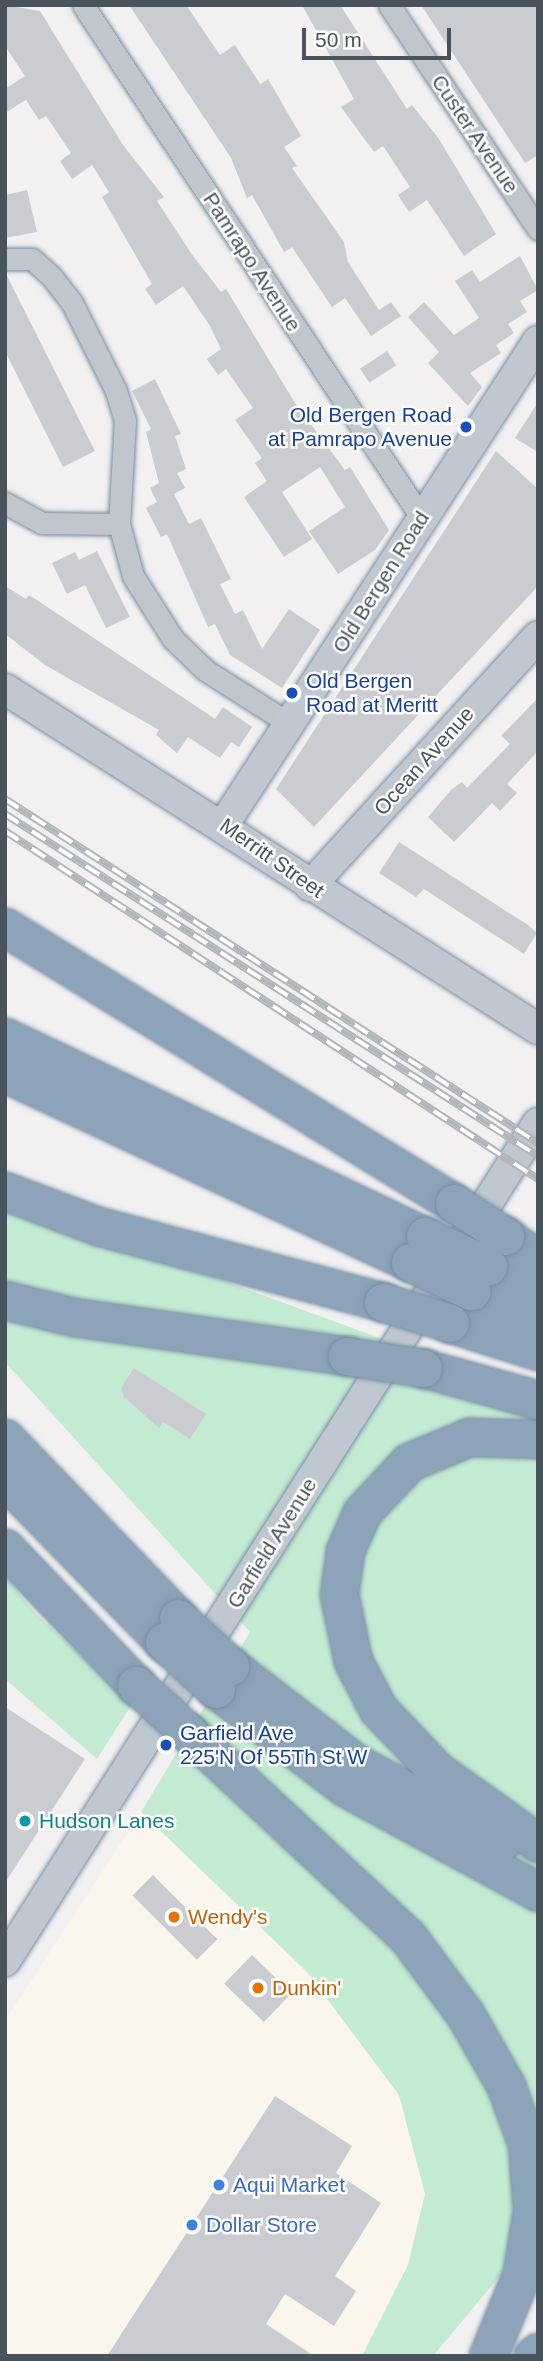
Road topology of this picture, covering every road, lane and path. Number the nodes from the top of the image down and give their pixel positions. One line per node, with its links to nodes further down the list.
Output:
1 (83, 5): 7 (street, Pamrapo Avenue)
2 (389, 5): 3 (street, Custer Avenue)
3 (538, 229)
4 (5, 259): 8 (street)
5 (538, 341): 7 (street, Old Bergen Road)
6 (5, 503): 8 (street)
7 (421, 517): 11 (street, Old Bergen Road)
8 (119, 524): 11 (street)
9 (538, 636): 13 (street, Ocean Avenue)
10 (5, 690): 12 (street, Merritt Street)
11 (290, 724): 12 (street, Old Bergen Road)
12 (224, 824): 13 (street, Merritt Street)
13 (310, 886): 15 (street, Merritt Street)
14 (5, 927): 22 (highway, bridge)
15 (538, 1029)
16 (5, 1037): 20 (highway)
17 (5, 1073): 20 (highway)
18 (538, 1124): 37 (street, Garfield Avenue)
19 (5, 1191): 26 (highway, bridge)
20 (417, 1249): 22 (highway, bridge)
21 (538, 1259): 22 (highway)
22 (488, 1264): 23 (highway); 25 (highway)
23 (538, 1291)
24 (5, 1300): 27 (highway, bridge)
25 (538, 1323)
26 (538, 1351)
27 (538, 1400)
28 (5, 1438): 32 (highway)
29 (538, 1439): 34 (highway)
30 (5, 1479): 32 (highway)
31 (5, 1548): 39 (highway, bridge)
32 (171, 1630): 33 (highway, bridge)
33 (223, 1678): 35 (highway); 36 (highway)
34 (538, 1843)
35 (538, 1857)
36 (538, 1892)
37 (5, 1961)
38 (538, 2352): 40 (highway)
39 (488, 2356)
40 (533, 2356)

